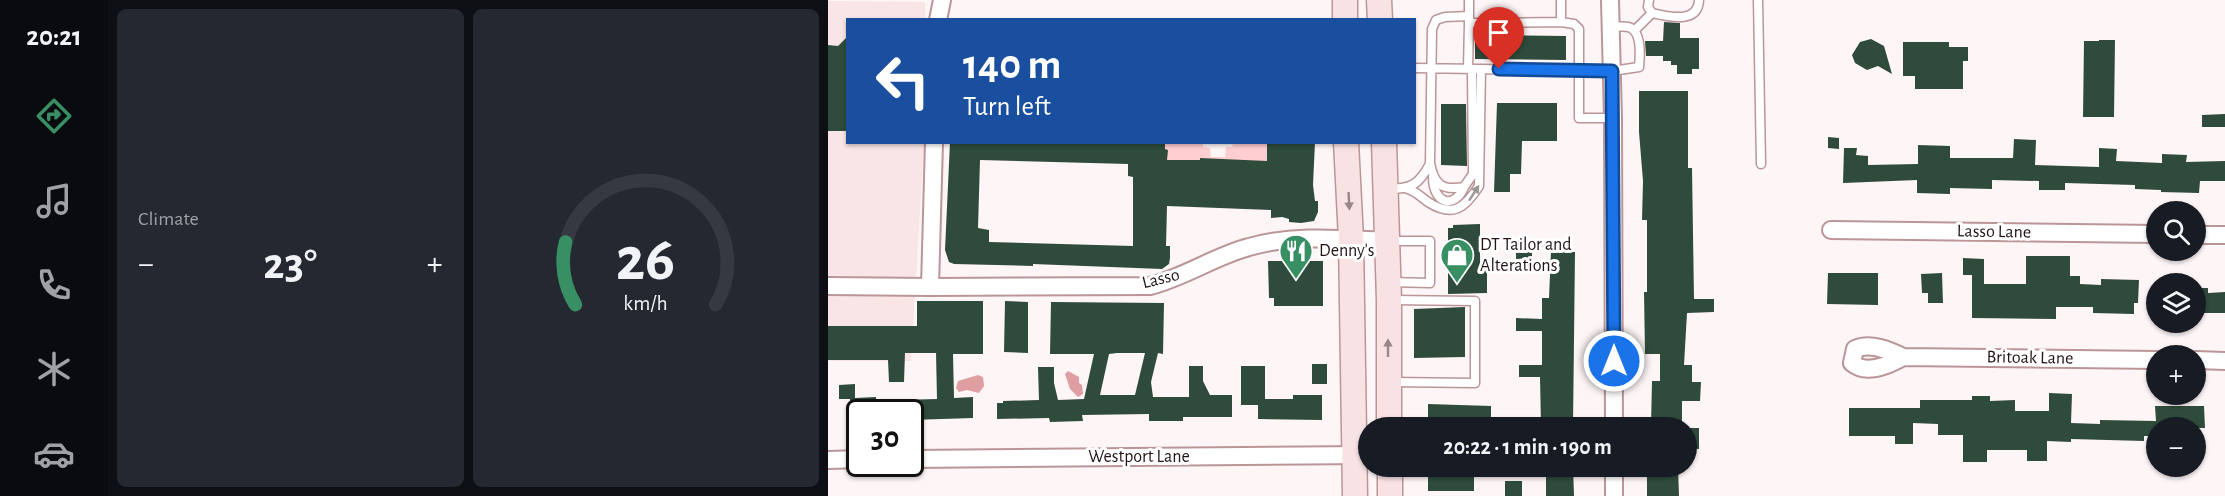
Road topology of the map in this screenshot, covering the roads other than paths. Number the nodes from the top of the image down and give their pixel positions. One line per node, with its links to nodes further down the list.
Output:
1 (942, 0): 11 (street)
2 (1345, 0): 12 (main road)
3 (1379, 0): 13 (main road)
4 (1469, 0): 14 (lane)
5 (1561, 0): 15 (lane)
6 (1610, 0): 16 (street)
7 (1649, 0): 10 (lane)
8 (1699, 0): 10 (lane)
9 (1758, 0): 28 (lane)
10 (1652, 14): 17 (lane)
11 (938, 18)
12 (1345, 18)
13 (1380, 18)
14 (1469, 20): 15 (lane); 19 (lane); 20 (lane)
15 (1561, 22): 21 (lane)
16 (1611, 27): 17 (lane); 22 (street)
17 (1635, 30): 22 (lane)
18 (1416, 68): 19 (lane)
19 (1432, 69): 20 (lane); 27 (lane)
20 (1474, 69): 21 (lane); 30 (lane); 31 (lane, one-way to 20)
21 (1580, 70): 22 (lane); 23 (lane)
22 (1612, 71): 23 (street)
23 (1614, 118): 48 (street)
24 (934, 144): 39 (street)
25 (1347, 144): 36 (main road, one-way to 36)
26 (1385, 144): 31 (main road)
27 (1430, 163): 29 (lane); 31 (lane)
28 (1761, 164)
29 (1432, 177): 30 (lane); 30 (lane)
30 (1465, 185)
31 (1397, 189): 37 (main road)
32 (1830, 230): 33 (street, Lasso Lane)
33 (2146, 234)
34 (2206, 235): 35 (street)
35 (2225, 236)
36 (1351, 239): 37 (street, Lasso); 39 (street, Lasso); 46 (main road)
37 (1387, 241): 40 (main road); 40 (lane)
38 (828, 286): 39 (street, Lasso)
39 (930, 287)
40 (1388, 291): 45 (main road, one-way to 40); 45 (lane)
41 (1903, 357): 42 (street, Britoak Lane)
42 (2146, 360)
43 (2206, 360): 44 (street)
44 (2225, 361)
45 (1388, 382): 47 (main road)
46 (1359, 417)
47 (1389, 417)
48 (1614, 417)
49 (1358, 455): 51 (street, Westport Lane)
50 (846, 459): 52 (street)
51 (924, 459)
52 (828, 460)
53 (1358, 476): 56 (main road)
54 (1390, 477): 57 (main road)
55 (1614, 477): 58 (street)
56 (1355, 496)
57 (1390, 496)
58 (1614, 496)

